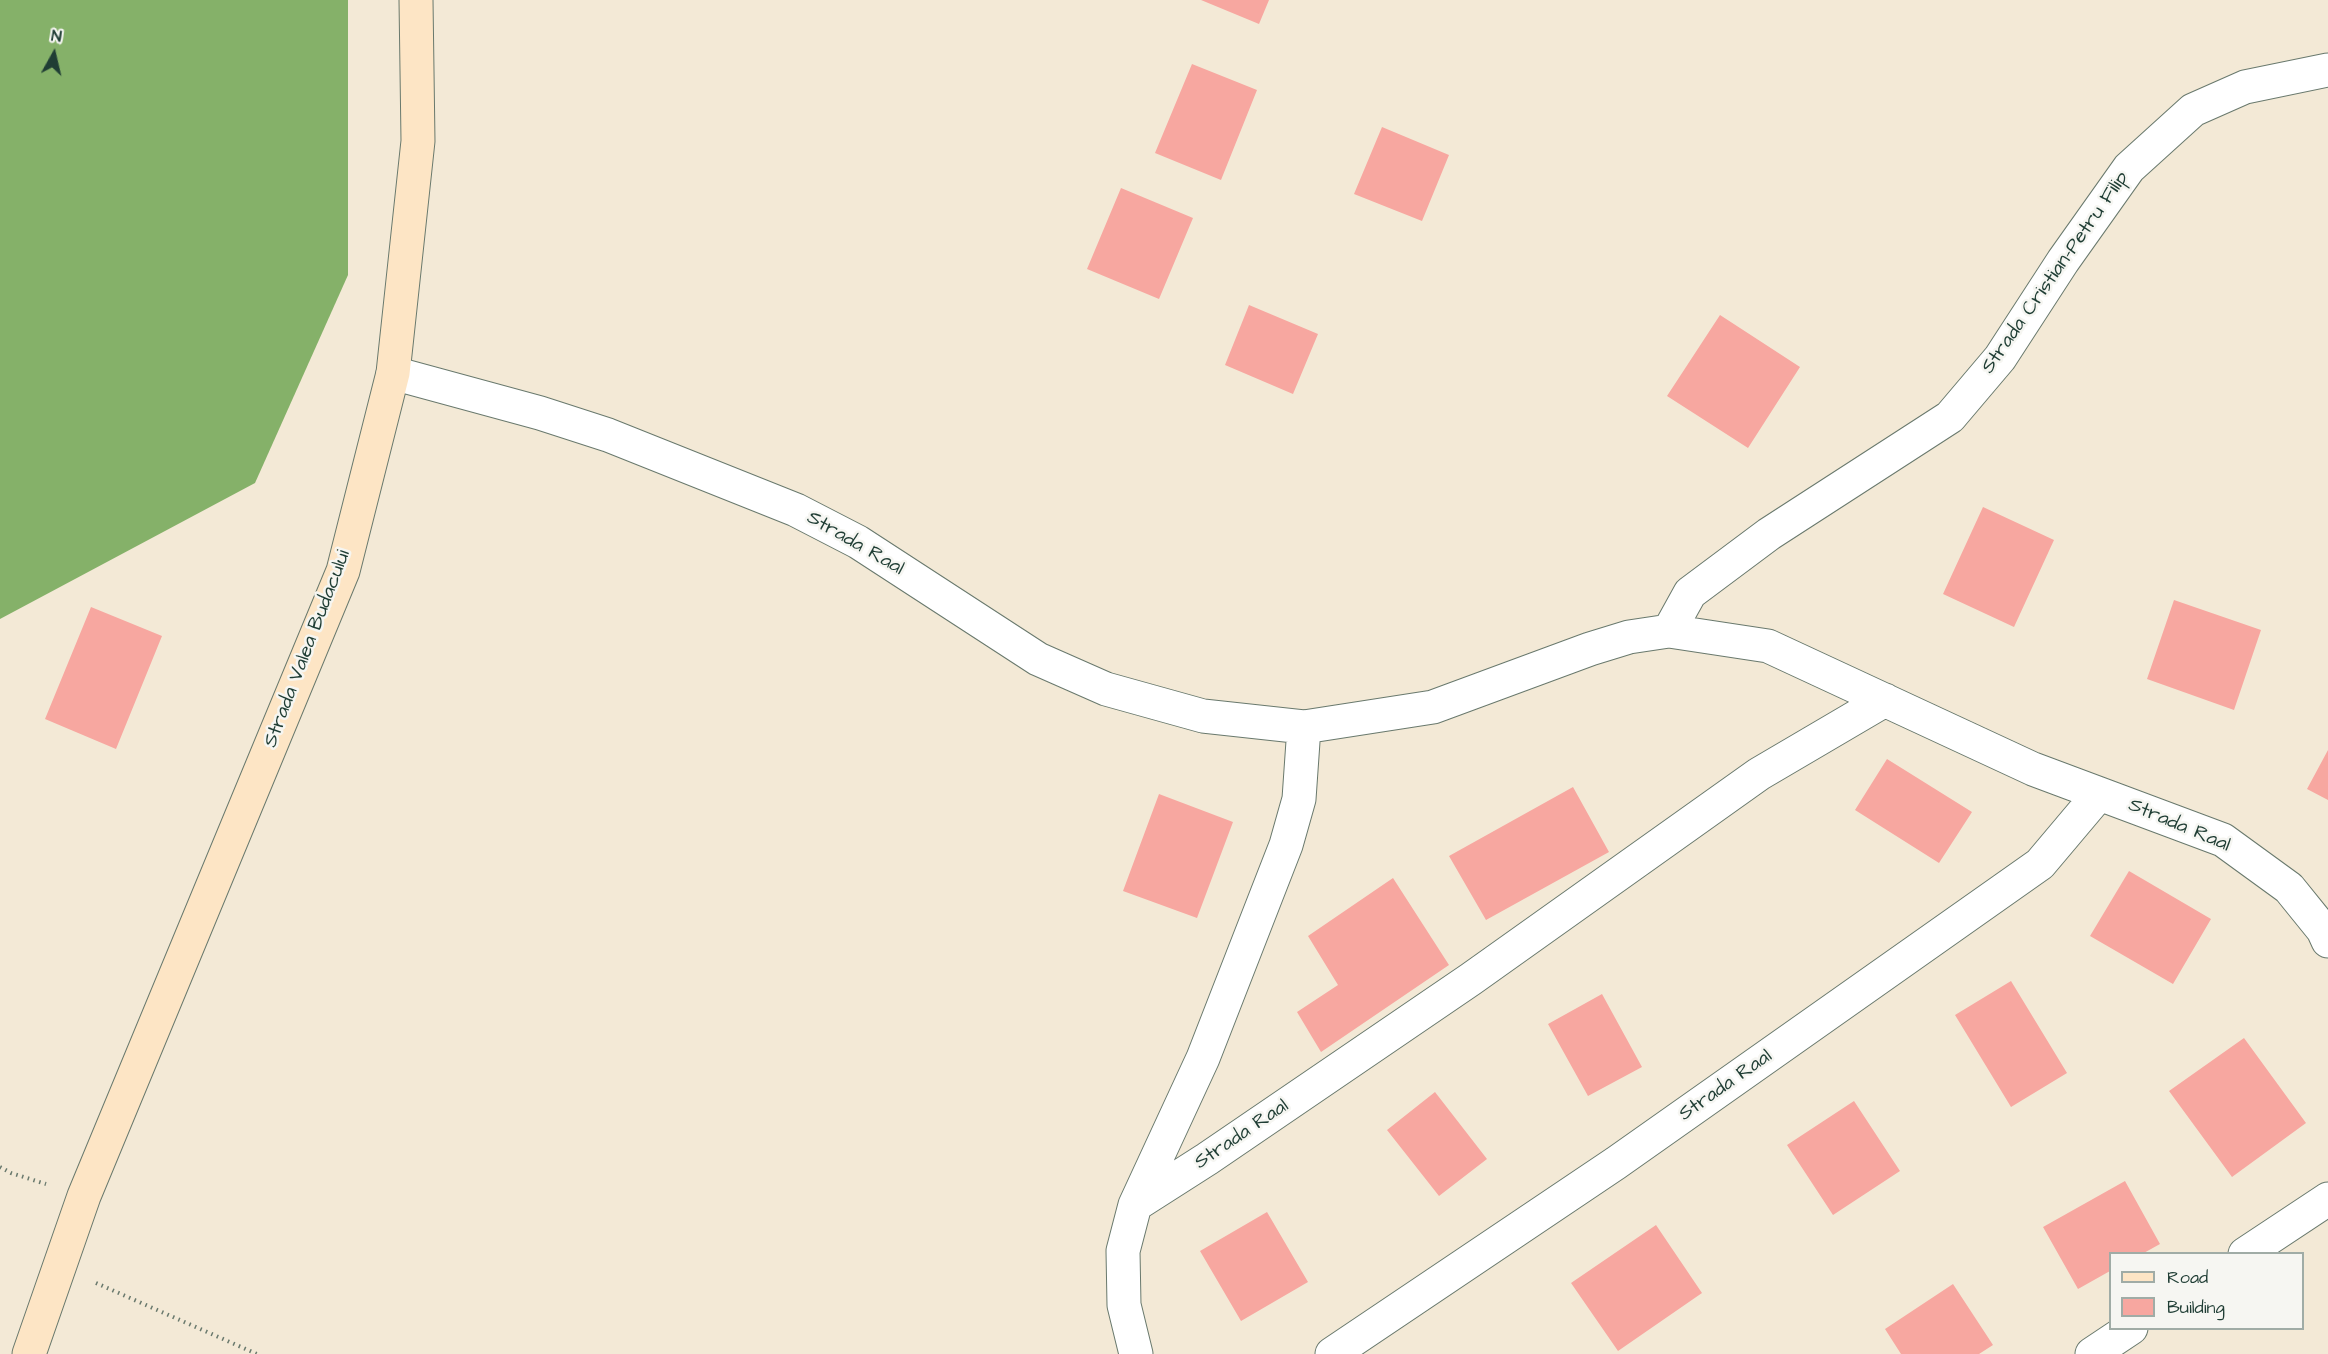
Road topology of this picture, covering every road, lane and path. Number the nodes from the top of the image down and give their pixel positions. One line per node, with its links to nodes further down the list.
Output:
1 (416, 0): 3 (main road, Strada Valea Budacului)
2 (2328, 70): 4 (street, Strada Cristian-Petru Filip)
3 (393, 373): 6 (street, Strada Raal); 10 (main road, Strada Valea Budacului)
4 (1670, 631): 5 (street, Strada Raal); 6 (street, Strada Raal)
5 (1885, 700): 7 (street, Strada Raal); 12 (street, Strada Raal)
6 (1304, 727): 12 (street)
7 (2099, 794): 8 (street, Strada Raal); 19 (street, Strada Raal)
8 (2328, 941)
9 (0, 1167): 10 (path)
10 (84, 1196): 14 (main road, Strada Valea Budacului)
11 (2328, 1199): 13 (street)
12 (1135, 1205): 18 (street)
13 (2248, 1252)
14 (60, 1267): 16 (main road, Strada Valea Budacului); 17 (path)
15 (2129, 1330): 20 (street)
16 (29, 1354)
17 (257, 1354)
18 (1136, 1354)
19 (1332, 1354)
20 (2092, 1354)

